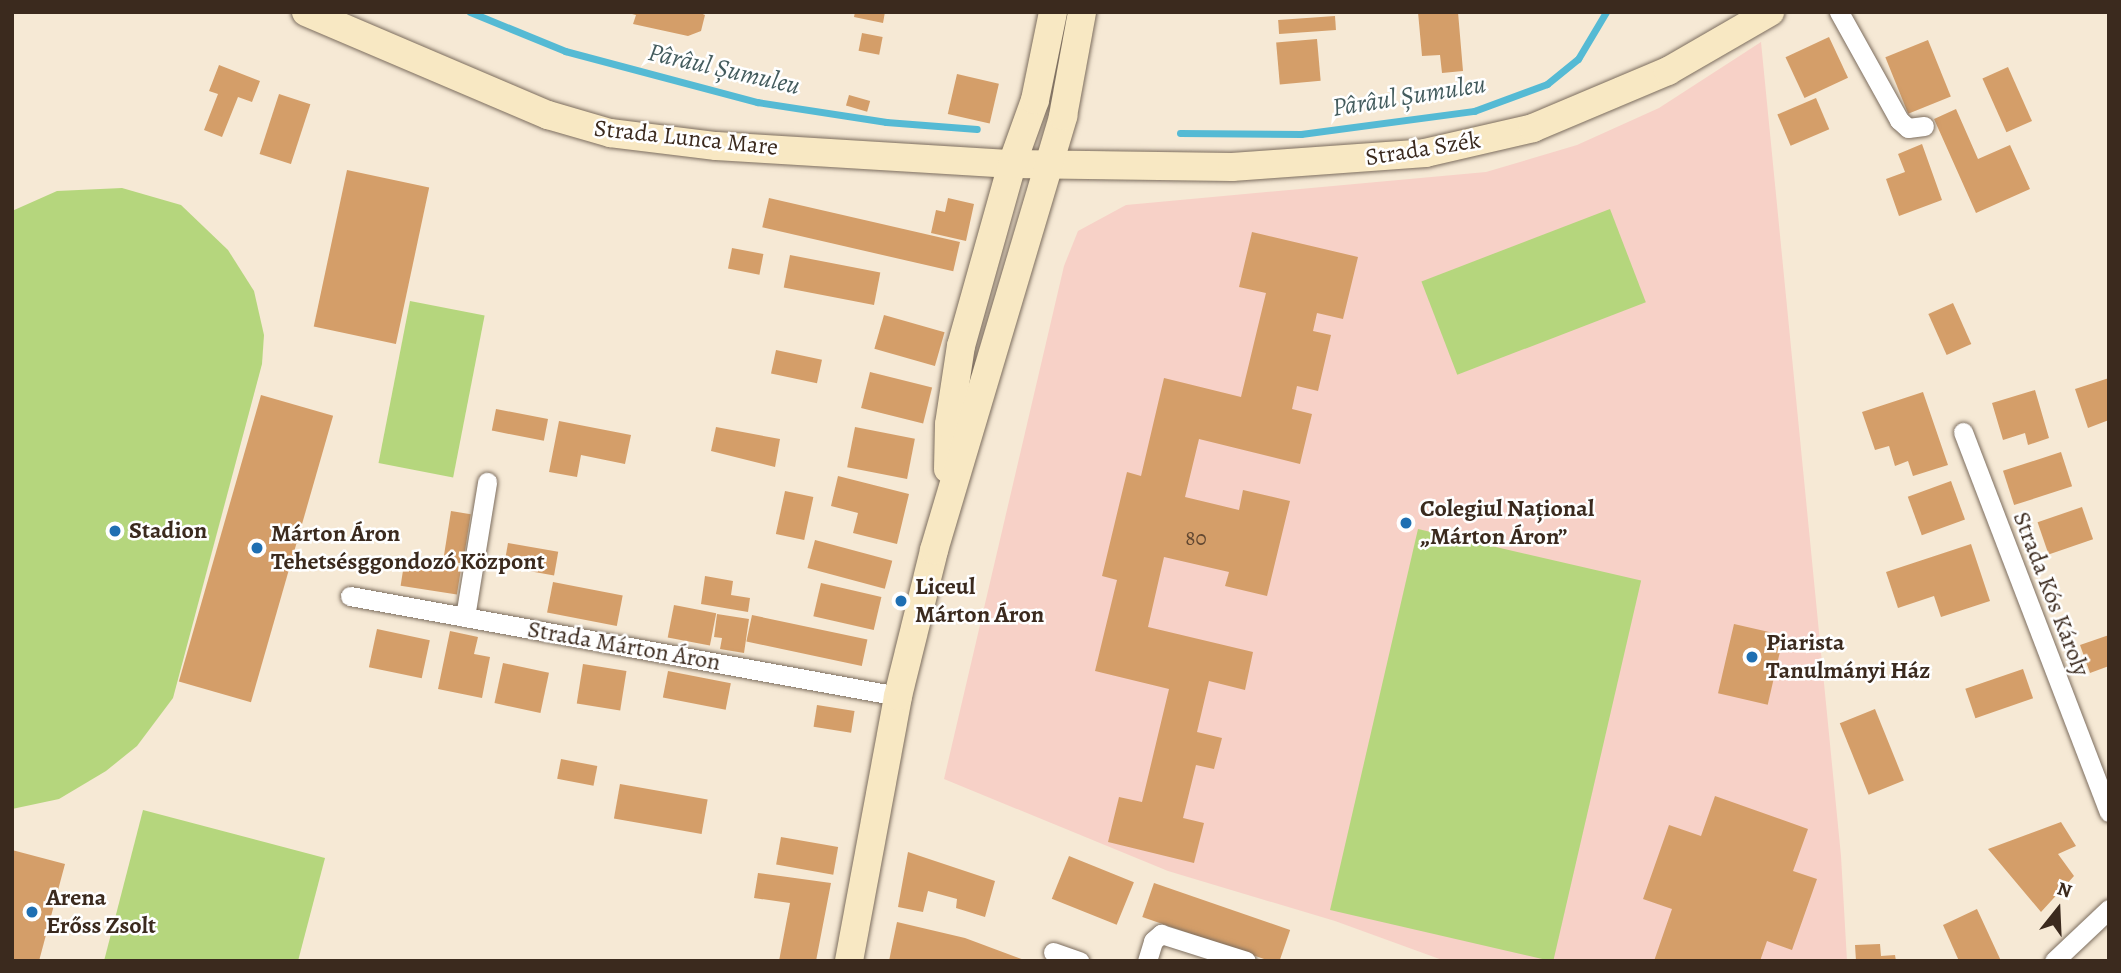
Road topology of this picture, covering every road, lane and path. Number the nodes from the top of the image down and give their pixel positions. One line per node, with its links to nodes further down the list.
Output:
1 (306, 12): 7 (main road, Strada Lunca Mare)
2 (1053, 12): 7 (main road)
3 (1082, 12): 8 (main road)
4 (1770, 12): 8 (main road, Strada Szék)
5 (1839, 12): 6 (street)
6 (1924, 126)
7 (1012, 164): 8 (main road, Strada Lunca Mare); 11 (main road)
8 (1047, 165): 11 (main road)
9 (1963, 432): 15 (street, Strada Kós Károly)
10 (487, 482): 13 (street)
11 (947, 496): 14 (main road)
12 (350, 596): 13 (street, Strada Márton Áron)
13 (465, 617): 14 (street, Strada Márton Áron)
14 (898, 696): 18 (main road)
15 (2109, 812)
16 (2109, 909): 22 (street)
17 (1053, 952): 19 (street)
18 (849, 961)
19 (1079, 961)
20 (1147, 961): 21 (street)
21 (1246, 961)
22 (2054, 961)

